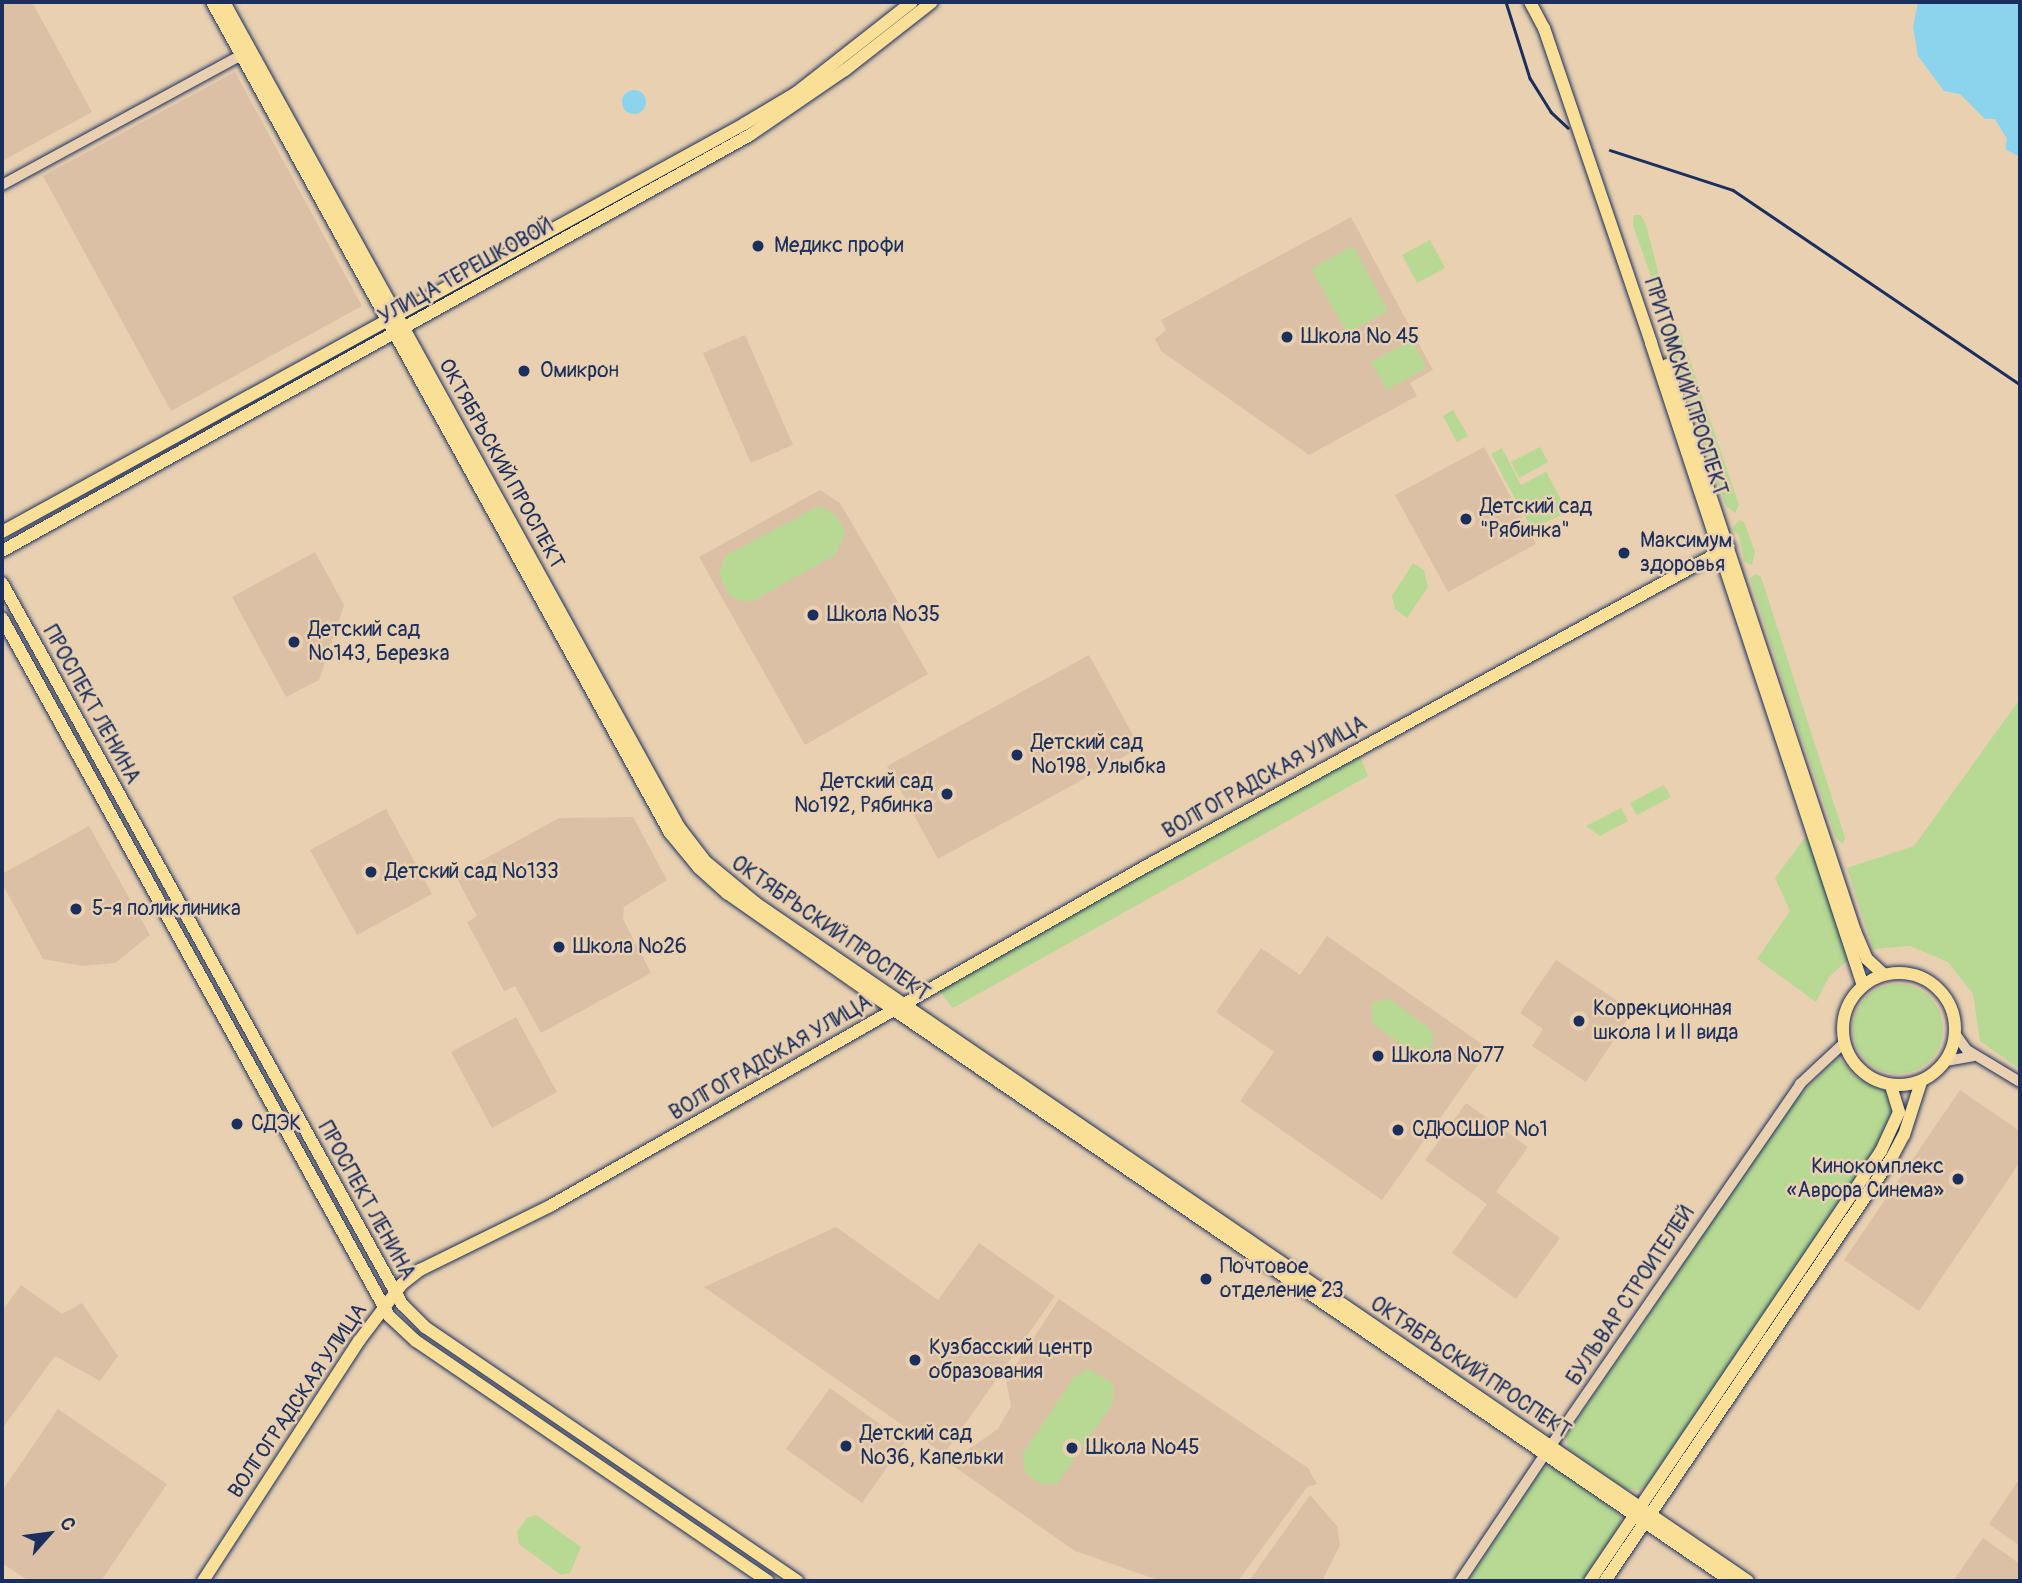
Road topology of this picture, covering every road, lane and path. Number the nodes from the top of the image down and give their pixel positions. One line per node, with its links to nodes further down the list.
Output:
1 (212, 2): 7 (main road, ОКТЯБРЬСКИЙ ПРОСПЕКТ)
2 (225, 2): 7 (main road, ОКТЯБРЬСКИЙ ПРОСПЕКТ)
3 (912, 2): 9 (main road, УЛИЦА ТЕРЕШКОВОЙ)
4 (932, 2): 10 (main road, УЛИЦА ТЕРЕШКОВОЙ)
5 (1530, 2): 12 (main road, ПРИТОМСКИЙ ПРОСПЕКТ)
6 (1539, 2): 12 (main road, ПРИТОМСКИЙ ПРОСПЕКТ)
7 (246, 52): 8 (street); 9 (main road, ОКТЯБРЬСКИЙ ПРОСПЕКТ)
8 (2, 185)
9 (391, 318): 10 (main road, ОКТЯБРЬСКИЙ ПРОСПЕКТ); 11 (main road, УЛИЦА ТЕРЕШКОВОЙ)
10 (398, 331): 13 (main road, УЛИЦА ТЕРЕШКОВОЙ); 20 (main road, ОКТЯБРЬСКИЙ ПРОСПЕКТ)
11 (2, 532)
12 (1723, 549): 18 (main road, ПРИТОМСКИЙ ПРОСПЕКТ); 19 (main road, ПРИТОМСКИЙ ПРОСПЕКТ); 20 (main road, ВОЛГОГРАДСКАЯ УЛИЦА)
13 (2, 551)
14 (2, 583): 17 (main road, ПРОСПЕКТ ЛЕНИНА)
15 (2, 618): 16 (main road, ПРОСПЕКТ ЛЕНИНА)
16 (103, 801): 17 (main road); 29 (main road, ПРОСПЕКТ ЛЕНИНА)
17 (134, 821): 28 (main road, ПРОСПЕКТ ЛЕНИНА)
18 (1884, 975): 19 (main road); 21 (main road)
19 (1863, 986): 22 (main road)
20 (898, 1007): 28 (main road, ВОЛГОГРАДСКАЯ УЛИЦА); 30 (main road, ОКТЯБРЬСКИЙ ПРОСПЕКТ)
21 (1956, 1035): 23 (street); 24 (main road)
22 (1844, 1044): 27 (main road); 30 (street, БУЛЬВАР СТРОИТЕЛЕЙ)
23 (1977, 1057): 24 (street); 26 (street)
24 (1946, 1061): 25 (main road)
25 (1921, 1082): 27 (main road); 31 (main road)
26 (2020, 1082)
27 (1891, 1086): 31 (main road)
28 (395, 1293): 29 (main road, ВОЛГОГРАДСКАЯ УЛИЦА); 34 (main road, ПРОСПЕКТ ЛЕНИНА)
29 (383, 1308): 32 (main road, ВОЛГОГРАДСКАЯ УЛИЦА); 33 (main road, ПРОСПЕКТ ЛЕНИНА)
30 (1548, 1450): 31 (main road, ОКТЯБРЬСКИЙ ПРОСПЕКТ); 35 (street, БУЛЬВАР СТРОИТЕЛЕЙ)
31 (1642, 1515): 36 (main road); 37 (main road); 38 (main road, ОКТЯБРЬСКИЙ ПРОСПЕКТ); 39 (main road, ОКТЯБРЬСКИЙ ПРОСПЕКТ)
32 (203, 1581)
33 (768, 1581)
34 (797, 1581)
35 (1460, 1581)
36 (1590, 1581)
37 (1605, 1581)
38 (1731, 1581)
39 (1748, 1581)

